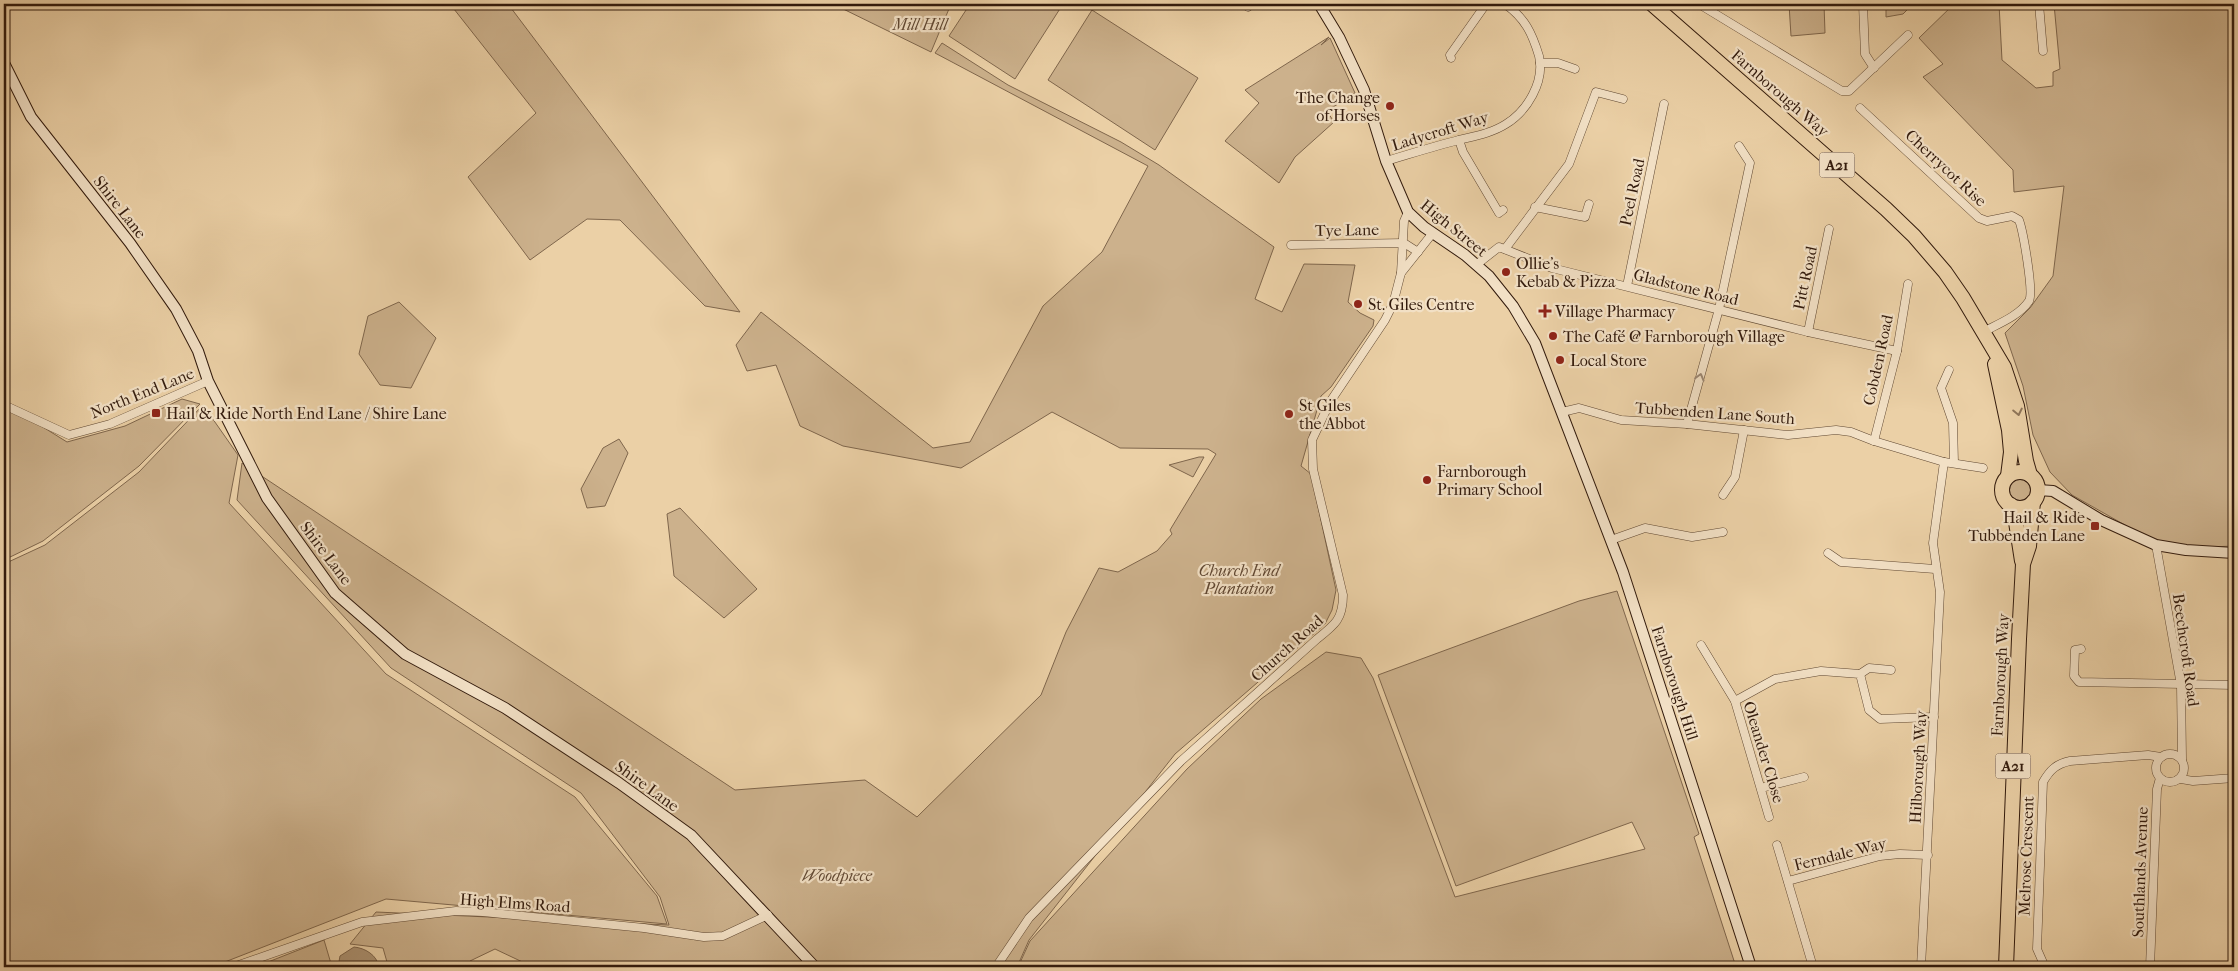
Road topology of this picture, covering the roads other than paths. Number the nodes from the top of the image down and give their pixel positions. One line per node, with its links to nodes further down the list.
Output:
1 (1244, 4): 2 (street)
2 (1251, 4)
3 (1319, 4): 22 (street, High Street)
4 (1486, 4): 12 (street)
5 (1505, 4): 13 (street, Ladycroft Way)
6 (1652, 4): 39 (highway, Farnborough Way / A21)
7 (1699, 4): 15 (street)
8 (1863, 4): 15 (street)
9 (2039, 4): 11 (street)
10 (1908, 35): 15 (street)
11 (2043, 51)
12 (1450, 58)
13 (1540, 62): 16 (street); 20 (street, Ladycroft Way)
14 (4, 63): 43 (street, Shire Lane)
15 (1874, 68)
16 (1575, 69)
17 (1622, 99): 24 (street)
18 (1664, 104): 36 (street, Peel Road)
19 (1860, 108): 39 (street, Cherrycot Rise)
20 (1459, 140): 22 (street, Ladycroft Way); 25 (street)
21 (1739, 146): 37 (street)
22 (1386, 161): 26 (street, High Street)
23 (1589, 204): 24 (street)
24 (1535, 207): 31 (street)
25 (1503, 210)
26 (1408, 212): 28 (street, High Street); 29 (street, Church Road)
27 (1829, 229): 38 (street, Pitt Road)
28 (1432, 234): 32 (street, Church Road); 33 (street, High Street)
29 (1404, 243): 30 (street, Tye Lane); 32 (street); 34 (street, Church Road)
30 (1291, 245)
31 (1505, 249): 33 (street); 36 (street, Gladstone Road)
32 (1418, 252): 34 (street, Church Road)
33 (1476, 264): 45 (street, High Street)
34 (1401, 273): 86 (street, Church Road)
35 (1908, 284): 40 (street, Cobden Road)
36 (1627, 286): 37 (street, Gladstone Road)
37 (1719, 309): 38 (street, Gladstone Road); 46 (street, one-way to 37)
38 (1808, 332): 40 (street, Gladstone Road)
39 (1983, 332): 41 (highway, Farnborough Way / A21)
40 (1896, 351): 48 (street, Cobden Road)
41 (1993, 351): 52 (highway, Farnborough Way / A21, one-way to 52); 53 (highway, Farnborough Way / A21)
42 (1948, 370): 50 (street)
43 (208, 381): 44 (street, North End Lane); 83 (street, Shire Lane)
44 (4, 405)
45 (1562, 412): 46 (street, Tubbenden Lane South); 58 (street, Farnborough Hill)
46 (1687, 424): 47 (street, Tubbenden Lane South)
47 (1744, 430): 48 (street, Tubbenden Lane South); 54 (street)
48 (1874, 441): 49 (street, Tubbenden Lane South)
49 (1944, 462): 50 (street, Tubbenden Lane South); 63 (street, Hilborough Way)
50 (1954, 463): 51 (street, Tubbenden Lane South)
51 (1983, 468)
52 (2030, 475): 53 (highway); 55 (highway)
53 (2008, 476): 56 (highway)
54 (1723, 495)
55 (2036, 496): 56 (highway); 59 (street); 62 (highway, Farnborough Way / A21)
56 (2011, 505): 62 (highway, Farnborough Way / A21)
57 (1723, 532): 58 (street)
58 (1611, 540): 87 (street, Farnborough Hill)
59 (2156, 545): 61 (street); 68 (street, Beechcroft Road)
60 (1828, 553): 63 (street)
61 (2234, 553)
62 (2023, 564): 90 (highway, Farnborough Way / A21)
63 (1935, 569): 71 (street, Hilborough Way)
64 (1701, 645): 70 (street, Oleander Close)
65 (2081, 649): 68 (street)
66 (1891, 670): 67 (street)
67 (1860, 674): 70 (street); 71 (street)
68 (2181, 685): 69 (street); 73 (street, Beechcroft Road)
69 (2234, 685)
70 (1735, 701): 78 (street, Oleander Close)
71 (1934, 717): 81 (street, Hilborough Way)
72 (2161, 757): 73 (street); 75 (street); 91 (street, Melrose Crescent)
73 (2182, 759): 77 (street)
74 (1804, 777): 78 (street)
75 (2160, 778): 77 (street); 92 (street, Southlands Avenue)
76 (2234, 778): 77 (street)
77 (2181, 779)
78 (1761, 788): 79 (street, Oleander Close)
79 (1769, 817)
80 (1777, 845): 82 (street)
81 (1928, 855): 82 (street, Ferndale Way); 89 (street, Hilborough Way)
82 (1788, 881): 88 (street)
83 (768, 915): 84 (street, High Elms Road); 85 (street, Shire Lane)
84 (233, 967)
85 (816, 967)
86 (996, 967)
87 (1751, 967)
88 (1814, 967)
89 (1921, 967)
90 (2006, 967)
91 (2045, 967)
92 (2150, 967)

